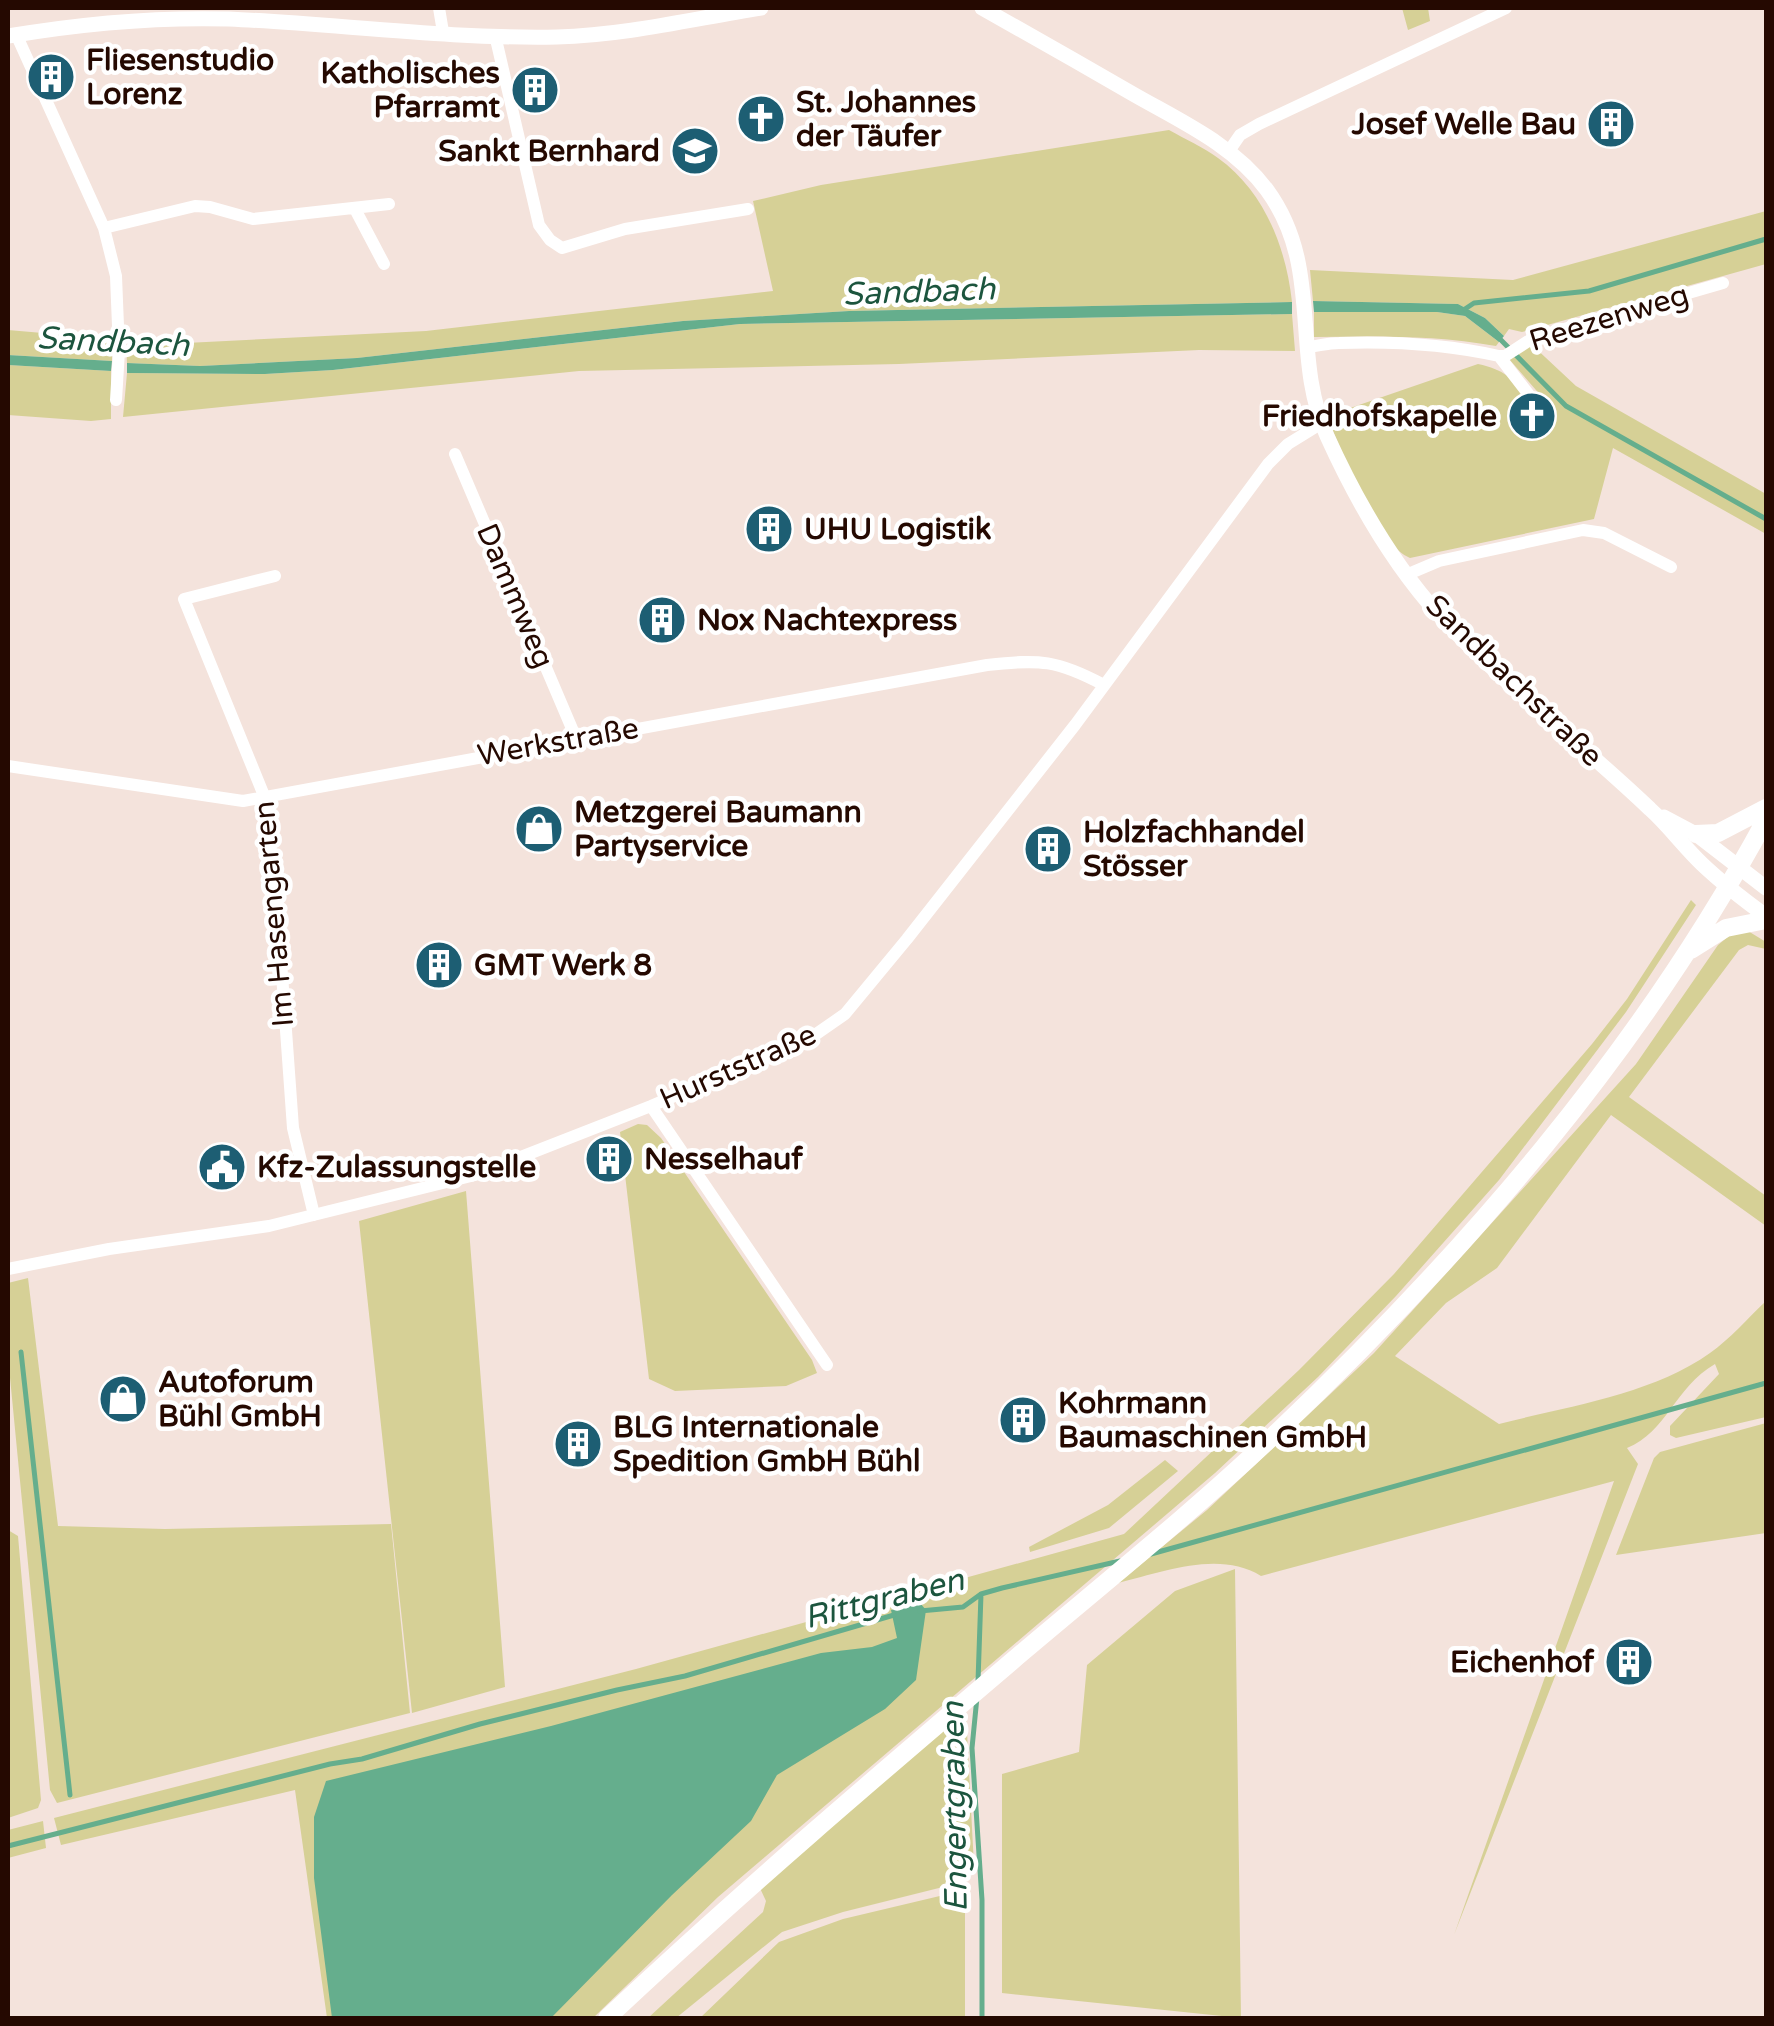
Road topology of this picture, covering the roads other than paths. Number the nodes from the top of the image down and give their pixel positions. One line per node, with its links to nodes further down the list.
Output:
1 (439, 8): 6 (street)
2 (761, 8): 5 (street)
3 (982, 8): 9 (street, Sandbachstraße)
4 (1506, 8): 9 (street)
5 (716, 12): 8 (street)
6 (443, 32): 7 (street); 8 (street)
7 (12, 35): 13 (street)
8 (496, 35): 11 (street)
9 (1230, 151): 16 (street, Sandbachstraße)
10 (389, 204): 12 (street)
11 (748, 208)
12 (355, 209): 13 (street); 14 (street)
13 (104, 228): 18 (street)
14 (384, 264)
15 (1723, 283): 17 (street, Reezenweg)
16 (1306, 338): 17 (street, Reezenweg); 20 (street, Sandbachstraße)
17 (1506, 353): 19 (street, Reezenweg)
18 (116, 400)
19 (1520, 414)
20 (1322, 423): 23 (street, Sandbachstraße); 25 (street, Hurststraße)
21 (455, 454): 26 (street, Dammweg)
22 (1671, 567): 23 (street)
23 (1406, 575): 30 (street, Sandbachstraße)
24 (275, 576): 28 (street, Im Hasengarten)
25 (1104, 685): 26 (street, Werkstraße); 38 (street, Hurststraße)
26 (576, 738): 28 (street, Werkstraße)
27 (8, 766): 28 (street, Werkstraße)
28 (265, 798): 39 (street, Im Hasengarten)
29 (1766, 808): 32 (main road)
30 (1652, 810): 32 (street, Sandbachstraße); 34 (street, Sandbachstraße)
31 (1766, 820): 33 (main road)
32 (1696, 834): 33 (street, Sandbachstraße)
33 (1739, 868): 34 (main road); 35 (street, Sandbachstraße)
34 (1728, 886): 36 (street, Sandbachstraße); 37 (main road)
35 (1766, 888)
36 (1766, 918): 37 (main road)
37 (1686, 953): 42 (main road)
38 (651, 1106): 39 (street, Hurststraße); 41 (street)
39 (314, 1214): 40 (street, Hurststraße)
40 (8, 1269)
41 (827, 1365)
42 (607, 2018)

